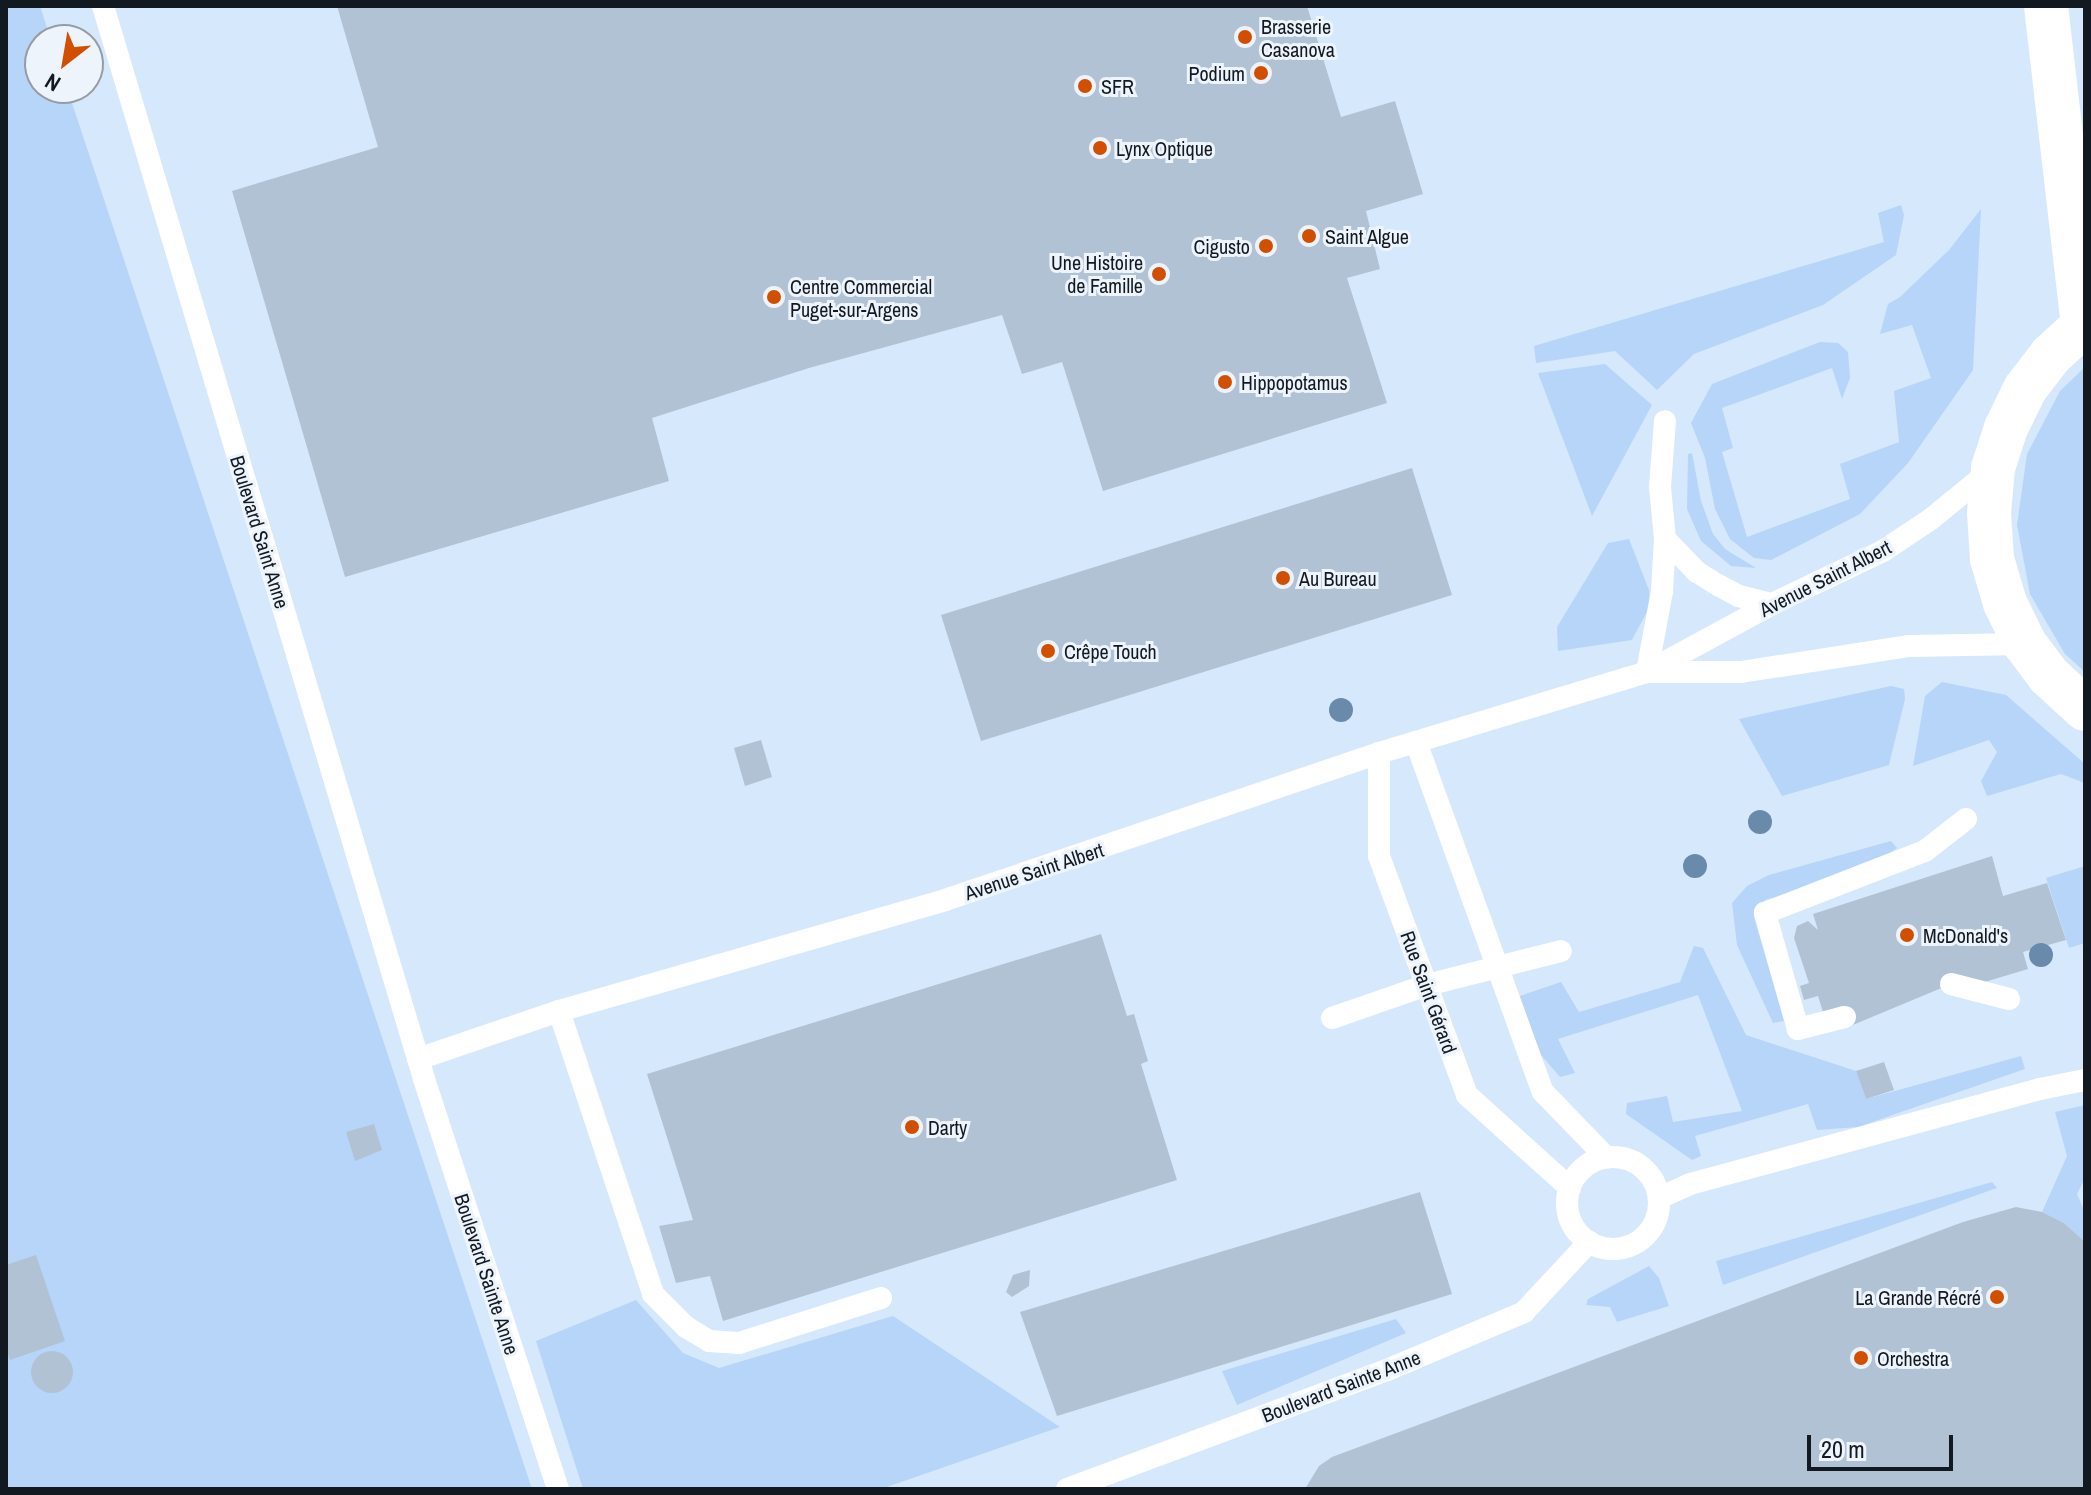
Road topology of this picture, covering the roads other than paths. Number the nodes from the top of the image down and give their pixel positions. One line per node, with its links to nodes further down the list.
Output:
1 (103, 6): 22 (lane, Boulevard Saint Anne)
2 (2046, 6): 3 (main road)
3 (2084, 324): 5 (main road)
4 (1665, 421): 6 (lane)
5 (1993, 468): 7 (lane, Avenue Saint Albert); 8 (main road)
6 (1665, 539): 7 (lane); 9 (lane)
7 (1772, 604): 9 (lane, Avenue Saint Albert)
8 (2025, 644): 9 (lane, Avenue Saint Albert); 10 (main road)
9 (1647, 672): 11 (lane, Avenue Saint Albert)
10 (2085, 709)
11 (1416, 742): 12 (lane, Avenue Saint Albert); 15 (lane)
12 (1379, 753): 17 (lane, Rue Saint Gérard); 19 (lane, Avenue Saint Albert)
13 (1966, 819): 20 (lane)
14 (1561, 951): 15 (lane)
15 (1498, 966): 17 (lane); 24 (lane)
16 (1951, 984): 18 (lane)
17 (1427, 985): 21 (lane); 25 (lane, Rue Saint Gérard)
18 (2009, 999)
19 (559, 1011): 22 (lane, Avenue Saint Albert); 28 (lane)
20 (1845, 1017)
21 (1332, 1018)
22 (418, 1059): 29 (lane, Boulevard Sainte Anne)
23 (2085, 1080): 26 (lane)
24 (1606, 1157): 25 (lane); 26 (lane)
25 (1570, 1188): 27 (lane)
26 (1659, 1198): 27 (lane)
27 (1589, 1242): 30 (lane, Boulevard Sainte Anne)
28 (881, 1298)
29 (558, 1489)
30 (1067, 1489)

